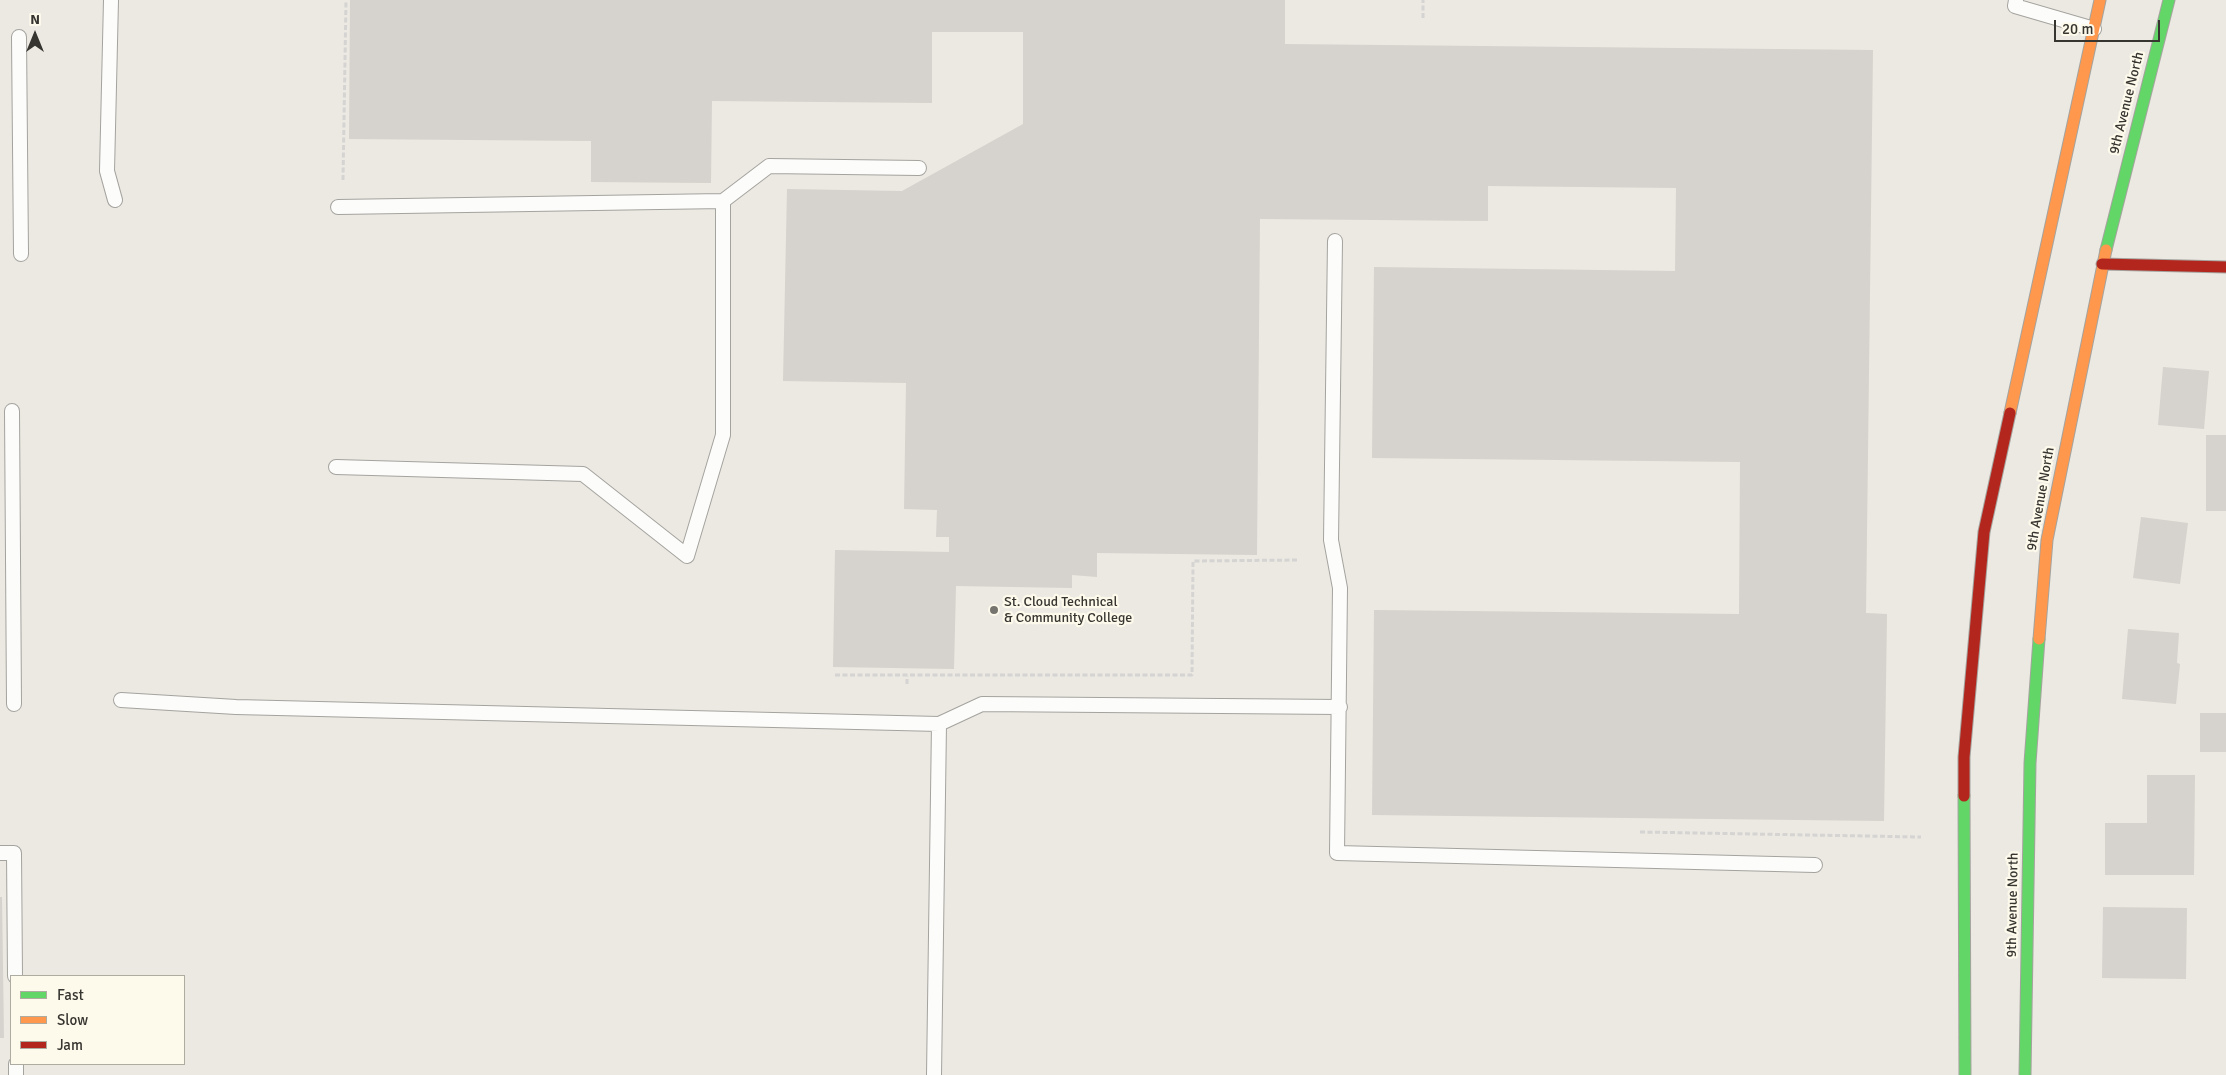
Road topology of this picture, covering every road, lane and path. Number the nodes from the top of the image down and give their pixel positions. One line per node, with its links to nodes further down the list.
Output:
1 (111, 0): 12 (lane)
2 (346, 0): 11 (path)
3 (1424, 0): 7 (path)
4 (2016, 0): 8 (lane)
5 (2100, 0): 8 (main road)
6 (2169, 0): 17 (main road, 9th Avenue North)
7 (1423, 18)
8 (2094, 29): 36 (main road)
9 (20, 36): 16 (lane)
10 (919, 168): 13 (lane)
11 (343, 180)
12 (115, 200)
13 (723, 201): 14 (lane); 21 (lane)
14 (338, 208)
15 (1335, 241): 28 (lane)
16 (21, 254)
17 (2102, 264): 18 (main road); 37 (main road, 9th Avenue North)
18 (2226, 267)
19 (12, 411): 20 (lane)
20 (6, 456): 27 (lane)
21 (336, 467)
22 (1299, 560): 24 (path)
23 (835, 675): 24 (path)
24 (908, 676): 25 (path)
25 (907, 684)
26 (121, 700): 29 (lane)
27 (14, 704)
28 (1340, 707): 29 (lane); 33 (lane)
29 (939, 724): 35 (lane)
30 (1633, 832): 31 (path)
31 (1921, 837)
32 (0, 853): 34 (lane)
33 (1815, 865)
34 (15, 975)
35 (934, 1075)
36 (1965, 1075)
37 (2025, 1075)

